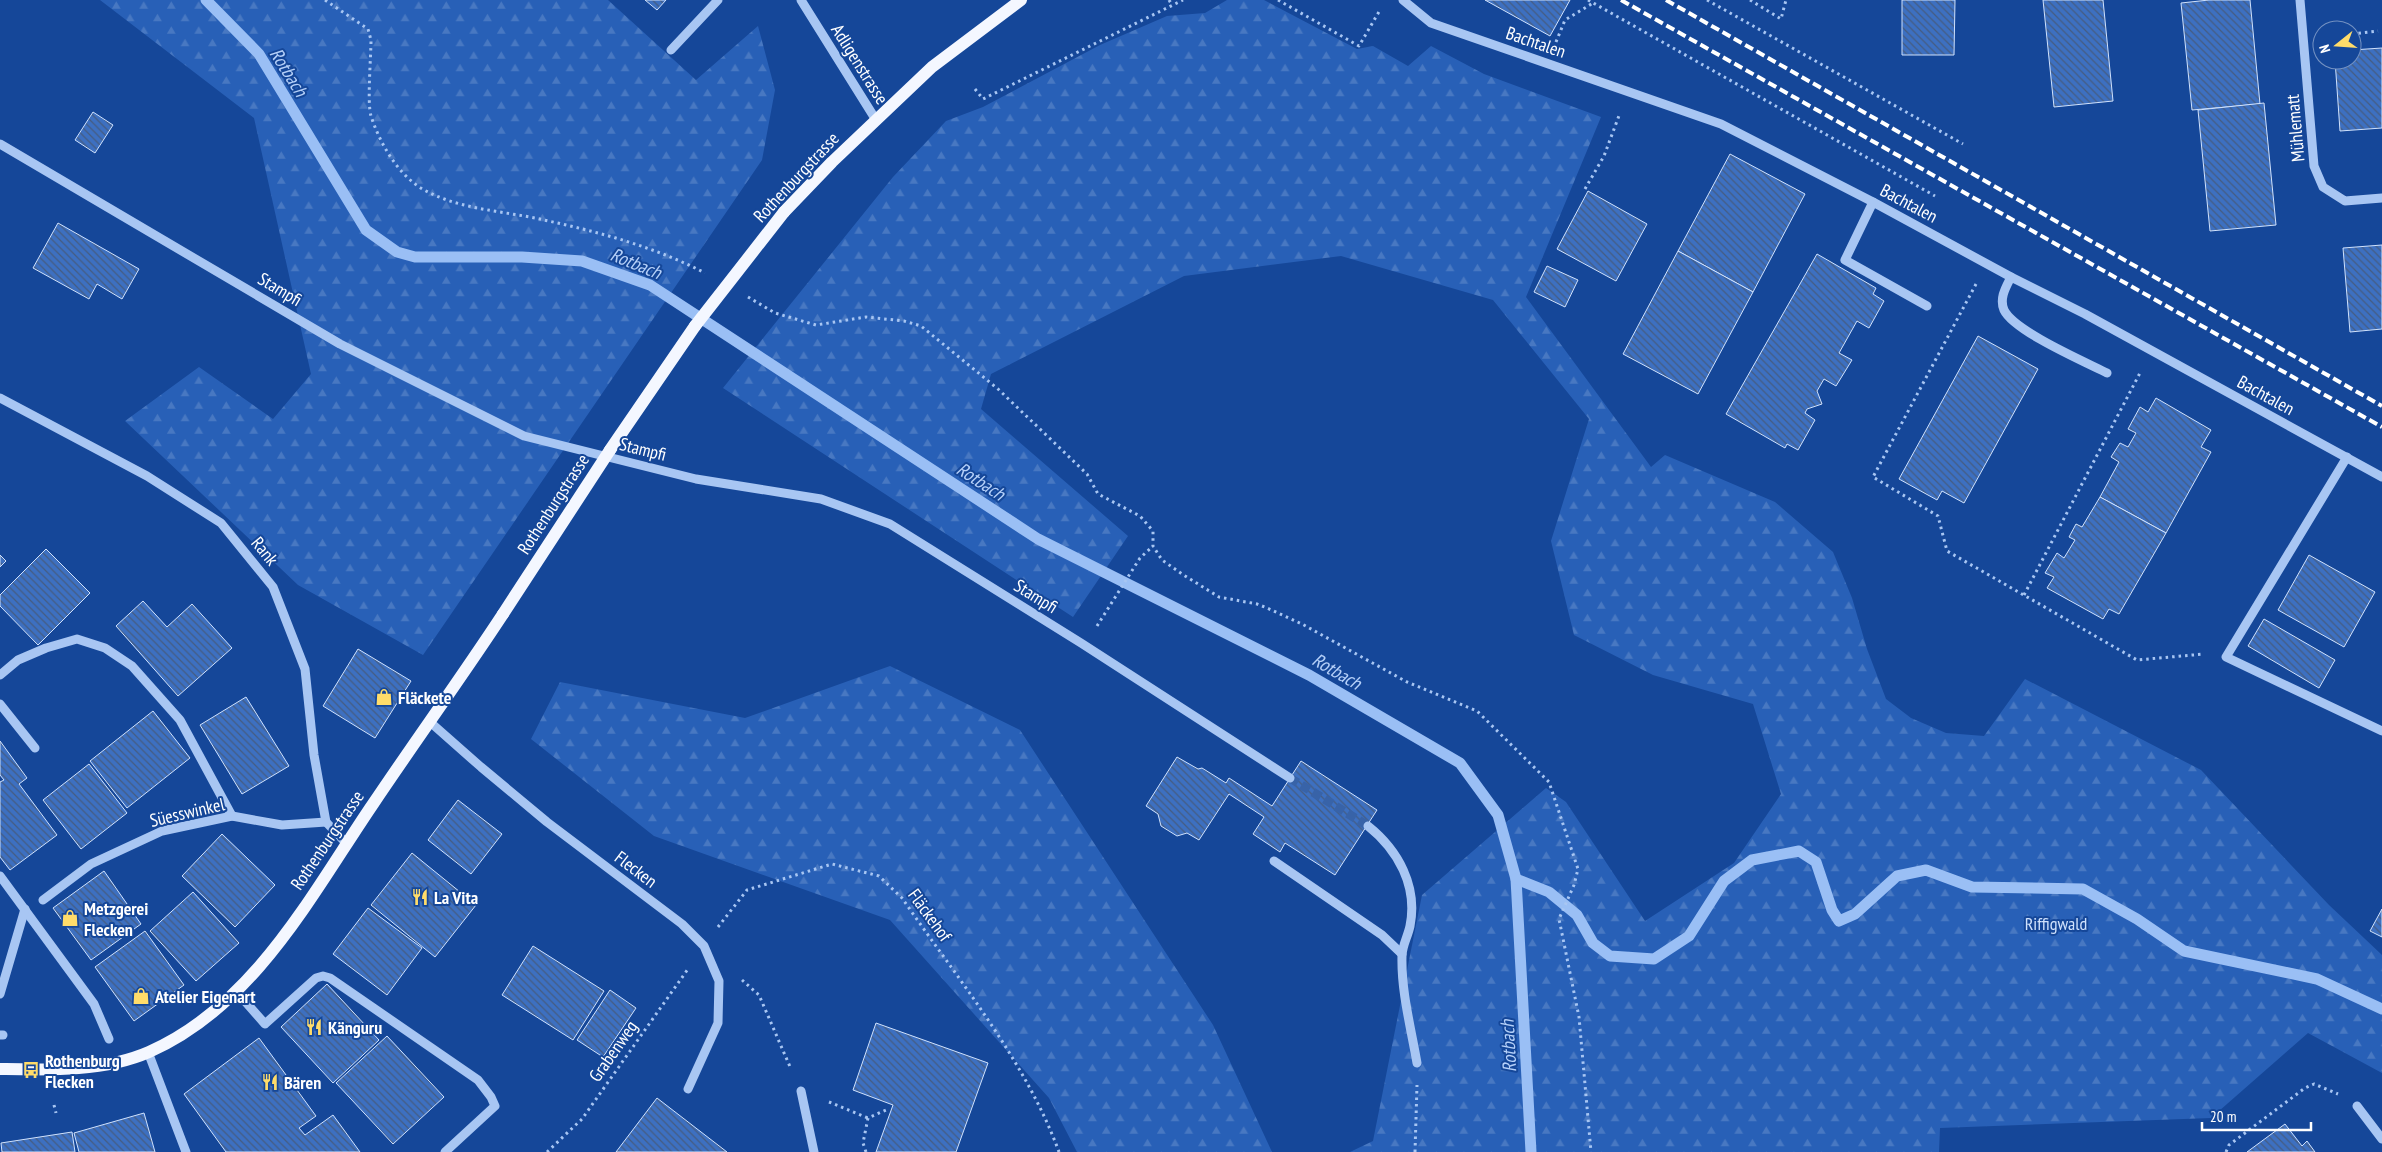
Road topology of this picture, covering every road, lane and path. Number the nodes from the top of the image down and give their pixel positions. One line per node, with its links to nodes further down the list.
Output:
1 (718, 0): 19 (street)
2 (801, 0): 22 (street, Adligenstrasse)
3 (1021, 0): 22 (main road, Rothenburgstrasse)
4 (1169, 0): 14 (path)
5 (1183, 0): 14 (path)
6 (1278, 0): 15 (path)
7 (1403, 0): 21 (street, Bachtalen)
8 (1588, 0): 13 (path)
9 (1707, 0): 24 (path)
10 (1750, 0): 11 (path)
11 (1786, 0)
12 (2300, 0): 27 (street, Mühlematt)
13 (1593, 3): 16 (path); 26 (path)
14 (1172, 5): 20 (path)
15 (1380, 10)
16 (1563, 26)
17 (2378, 31): 18 (path)
18 (2362, 33)
19 (671, 50)
20 (975, 88)
21 (1626, 92): 25 (path); 28 (street, Bachtalen)
22 (876, 120): 44 (main road, Rothenburgstrasse, bridge)
23 (0, 144): 47 (street, Stampfi)
24 (1962, 144)
25 (1584, 189)
26 (1935, 196)
27 (2382, 198)
28 (1873, 202): 29 (street, Bachtalen); 31 (street)
29 (1987, 264): 30 (street, Bachtalen); 39 (path)
30 (2011, 277): 32 (street, Bachtalen); 33 (street)
31 (1927, 306)
32 (2152, 351): 35 (street, Bachtalen); 39 (path)
33 (2106, 373)
34 (0, 398): 49 (street, Rank)
35 (2347, 457): 36 (street, Bachtalen); 41 (street)
36 (2382, 477)
37 (1153, 546): 40 (path)
38 (1162, 560): 81 (path)
39 (2024, 595): 41 (path)
40 (1096, 626)
41 (2226, 656): 45 (street)
42 (0, 675): 48 (street)
43 (0, 704): 46 (street)
44 (430, 722): 51 (main road, Rothenburgstrasse); 56 (street, Flecken)
45 (2382, 730)
46 (35, 748)
47 (1290, 778)
48 (232, 816): 49 (street, Süesswinkel); 54 (street, Süesswinkel)
49 (326, 822): 51 (street)
50 (1368, 826): 57 (street)
51 (346, 843): 60 (main road, Rothenburgstrasse)
52 (1274, 861): 57 (street)
53 (0, 876): 55 (street)
54 (43, 900)
55 (25, 909): 61 (street); 62 (street)
56 (704, 946): 66 (street, Flecken); 79 (path, Fläckehof)
57 (1402, 954): 64 (street)
58 (694, 961): 76 (path, Grabenweg)
59 (738, 977): 67 (path)
60 (236, 991): 63 (main road, Rothenburgstrasse); 75 (street)
61 (0, 994)
62 (109, 1039)
63 (148, 1052): 65 (main road, Rothenburgstrasse); 74 (street)
64 (1417, 1063): 80 (path)
65 (0, 1069)
66 (688, 1089)
67 (801, 1092): 72 (path); 77 (street)
68 (54, 1106): 71 (path)
69 (2357, 1106): 73 (street); 82 (path)
70 (886, 1110): 72 (path)
71 (56, 1113)
72 (868, 1118): 78 (path)
73 (2382, 1139)
74 (186, 1152)
75 (445, 1152)
76 (547, 1152)
77 (814, 1152)
78 (866, 1152)
79 (1060, 1152)
80 (1415, 1152)
81 (1591, 1152)
82 (2226, 1152)

